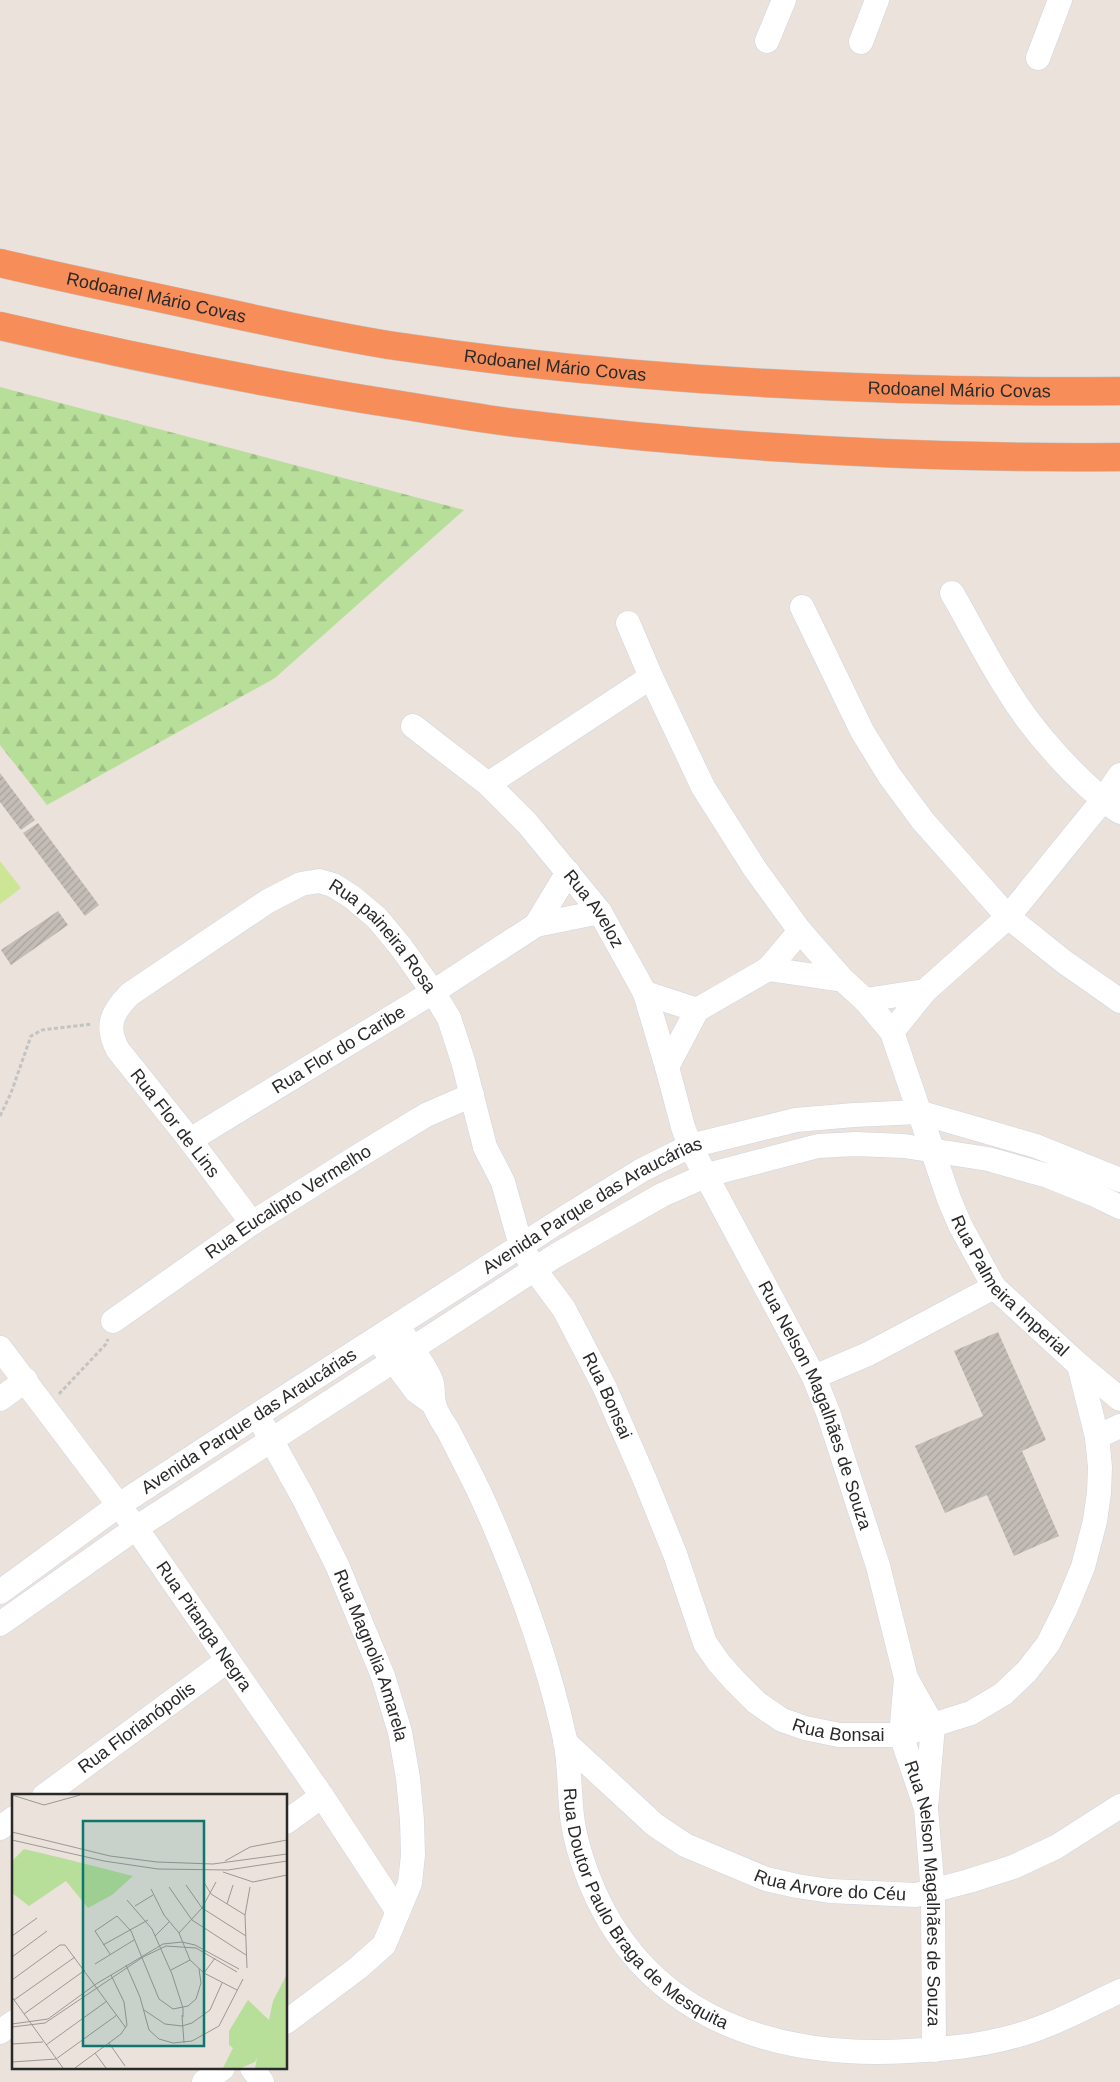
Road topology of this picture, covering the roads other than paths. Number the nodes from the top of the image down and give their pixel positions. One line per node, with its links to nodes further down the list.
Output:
1 (784, 0): 4 (street)
2 (878, 0): 5 (street)
3 (1060, 0): 6 (street)
4 (767, 41)
5 (861, 42)
6 (1038, 58)
7 (0, 263): 9 (highway, Rodoanel Mário Covas)
8 (0, 326): 10 (highway)
9 (1120, 391)
10 (1120, 457)
11 (952, 593): 18 (street)
12 (802, 607): 21 (street)
13 (628, 623): 14 (street)
14 (651, 677): 17 (street); 23 (street)
15 (413, 726): 17 (street, Rua Aveloz)
16 (1120, 775): 18 (street)
17 (488, 784): 19 (street, Rua Aveloz)
18 (1112, 806): 21 (street)
19 (568, 872): 20 (street, Rua Aveloz); 22 (street)
20 (600, 912): 22 (street); 28 (street, Rua Aveloz)
21 (1008, 917): 26 (street); 30 (street)
22 (536, 924): 27 (street, Rua Flor do Caribe)
23 (800, 931): 24 (street); 25 (street)
24 (768, 969): 25 (street); 31 (street)
25 (843, 980): 29 (street)
26 (925, 991): 29 (street); 33 (street)
27 (433, 992): 32 (street, Rua paineira Rosa); 35 (street, Rua paineira Rosa); 37 (street, Rua Flor do Caribe)
28 (645, 993): 31 (street); 34 (street, Rua Aveloz)
29 (865, 1000): 33 (street)
30 (1120, 1001)
31 (697, 1010): 34 (street)
32 (112, 1018): 37 (street, Rua Flor de Lins)
33 (892, 1032): 36 (street, Rua Palmeira Imperial)
34 (667, 1067): 38 (street, Rua Aveloz)
35 (472, 1095): 42 (street, Rua paineira Rosa); 44 (street, Rua Eucalipto Vermelho)
36 (918, 1112): 38 (street, Avenida Parque das Araucárias); 39 (street, Rua Palmeira Imperial); 41 (street, Avenida Parque das Araucárias)
37 (190, 1140): 44 (street, Rua Flor de Lins)
38 (690, 1146): 40 (street, Rua Nelson Magalhães de Souza); 45 (street, Avenida Parque das Araucárias)
39 (931, 1149): 40 (street, Avenida Parque das Araucárias); 43 (street, Avenida Parque das Araucárias); 49 (street, Rua Palmeira Imperial)
40 (707, 1176): 47 (street, Avenida Parque das Araucárias); 58 (street, Rua Nelson Magalhães de Souza)
41 (1120, 1180)
42 (502, 1182): 45 (street); 46 (street)
43 (1120, 1207)
44 (252, 1223): 51 (street, Rua Eucalipto Vermelho)
45 (543, 1231): 46 (street, Avenida Parque das Araucárias); 47 (street)
46 (521, 1246): 48 (street); 52 (street, Avenida Parque das Araucárias)
47 (555, 1256): 48 (street, Avenida Parque das Araucárias); 50 (street)
48 (535, 1270): 50 (street); 54 (street, Avenida Parque das Araucárias)
49 (994, 1286): 57 (street, Rua Palmeira Imperial); 58 (street)
50 (564, 1308): 76 (street, Rua Bonsai)
51 (113, 1321)
52 (398, 1326): 53 (street, Avenida Parque das Araucárias); 54 (street, Rua Doutor Paulo Braga de Mesquita)
53 (378, 1338): 56 (street, Rua Doutor Paulo Braga de Mesquita); 63 (street, Avenida Parque das Araucárias)
54 (412, 1347): 56 (street, Avenida Parque das Araucárias); 62 (street, Rua Doutor Paulo Braga de Mesquita)
55 (0, 1348): 59 (street, Rua Pitanga Negra)
56 (392, 1360): 62 (street, Rua Doutor Paulo Braga de Mesquita); 66 (street, Avenida Parque das Araucárias)
57 (1079, 1365): 61 (street, Rua Palmeira Imperial); 65 (street, Rua Bonsai)
58 (814, 1377): 74 (street, Rua Nelson Magalhães de Souza)
59 (26, 1380): 60 (street); 67 (street, Rua Pitanga Negra)
60 (0, 1399)
61 (1120, 1399)
62 (434, 1404): 77 (street, Rua Doutor Paulo Braga de Mesquita)
63 (257, 1415): 66 (street, Rua Magnolia Amarela); 67 (street, Avenida Parque das Araucárias)
64 (1120, 1426): 65 (street)
65 (1097, 1437): 75 (street, Rua Bonsai)
66 (272, 1439): 68 (street, Avenida Parque das Araucárias); 86 (street, Rua Magnolia Amarela)
67 (119, 1505): 68 (street, Rua Pitanga Negra); 69 (street, Avenida Parque das Araucárias)
68 (136, 1528): 70 (street, Avenida Parque das Araucárias); 73 (street, Rua Pitanga Negra)
69 (44, 1561): 70 (street); 71 (street, Avenida Parque das Araucárias)
70 (60, 1581): 72 (street, Avenida Parque das Araucárias)
71 (0, 1592)
72 (0, 1624)
73 (228, 1660): 78 (street, Rua Florianópolis); 79 (street, Rua Pitanga Negra)
74 (906, 1678): 75 (street, Rua Nelson Magalhães de Souza); 76 (street, Rua Nelson Magalhães de Souza)
75 (933, 1726): 76 (street, Rua Bonsai); 81 (street)
76 (901, 1735): 81 (street, Rua Nelson Magalhães de Souza)
77 (566, 1742): 85 (street, Rua Arvore do Céu); 91 (street, Rua Doutor Paulo Braga de Mesquita)
78 (47, 1794)
79 (322, 1796): 83 (street); 86 (street, Rua Pitanga Negra)
80 (1120, 1806): 85 (street, Rua Arvore do Céu)
81 (926, 1808): 85 (street, Rua Nelson Magalhães de Souza)
82 (12, 1819): 84 (street)
83 (288, 1821)
84 (0, 1828)
85 (932, 1891): 91 (street, Rua Nelson Magalhães de Souza)
86 (398, 1912): 88 (street, Rua Magnolia Amarela)
87 (1120, 1990): 91 (street, Rua Doutor Paulo Braga de Mesquita)
88 (288, 2020)
89 (12, 2023): 90 (street)
90 (0, 2032)
91 (934, 2050)
92 (220, 2070): 94 (street)
93 (253, 2070): 95 (street)
94 (204, 2082)
95 (262, 2082)

